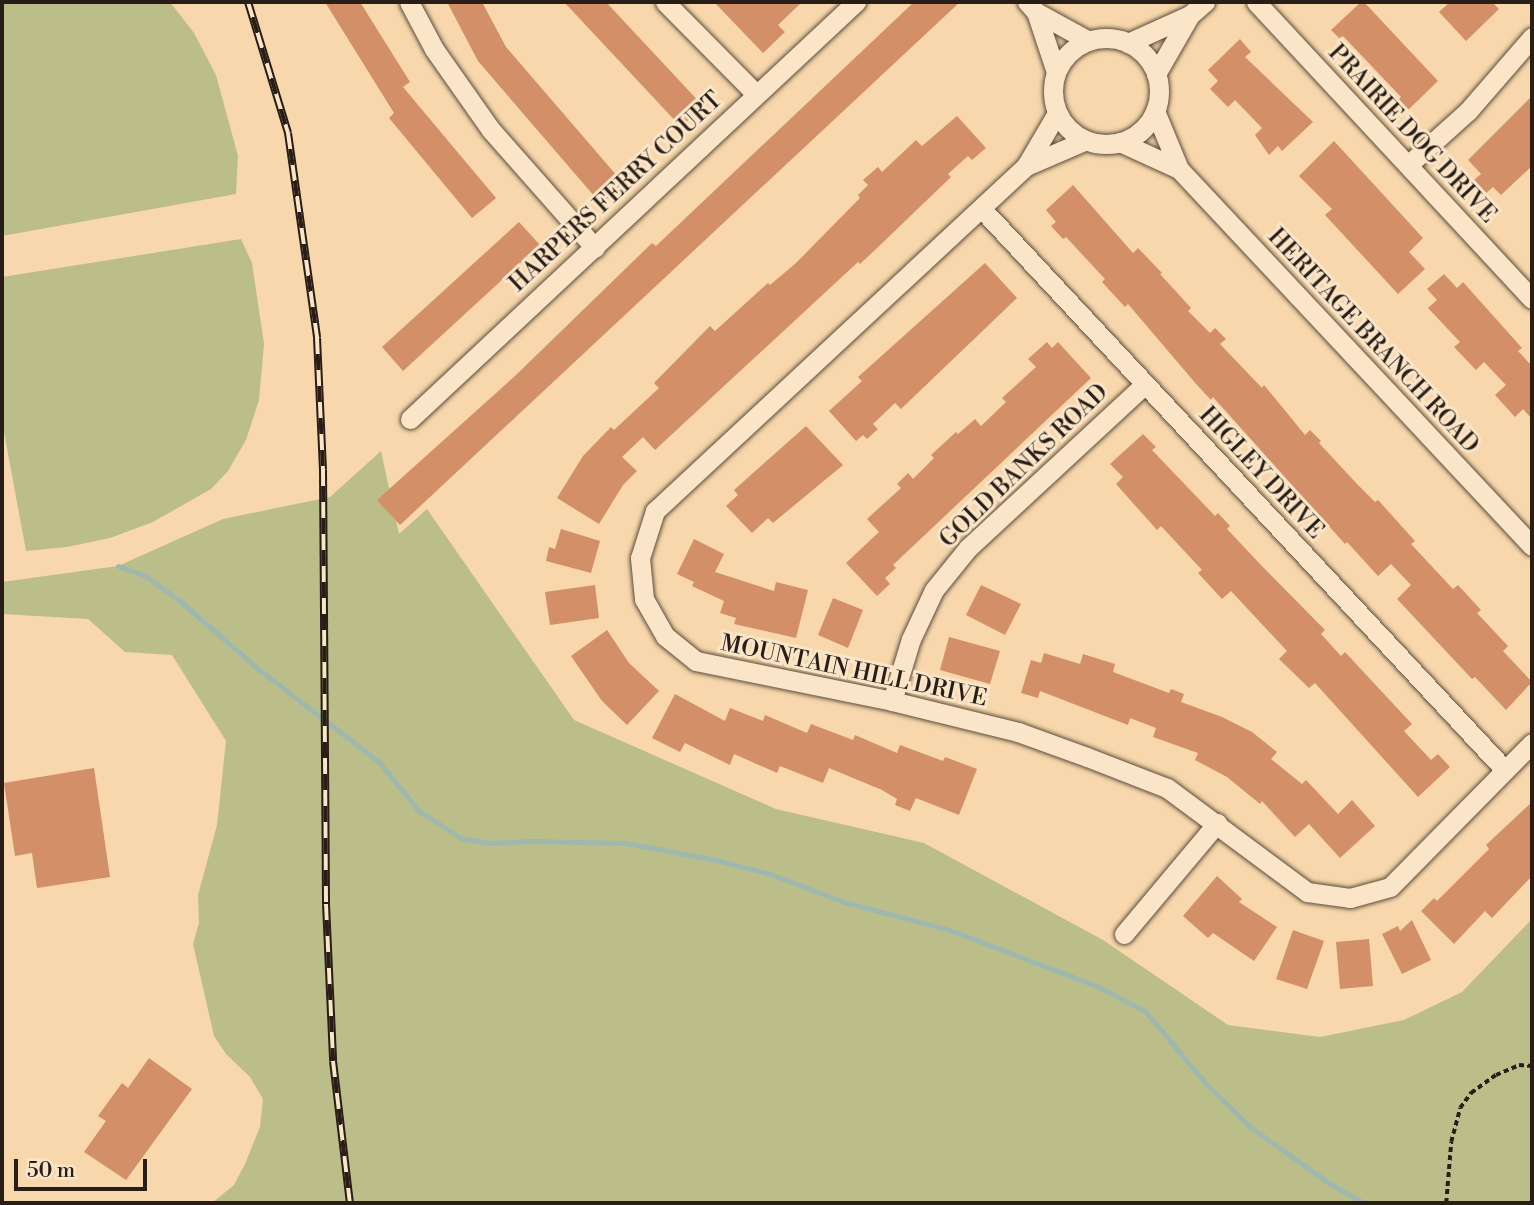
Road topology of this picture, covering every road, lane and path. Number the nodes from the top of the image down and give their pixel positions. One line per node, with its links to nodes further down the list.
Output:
1 (410, 2): 21 (street)
2 (665, 2): 12 (street)
3 (856, 2): 12 (street, HARPERS FERRY COURT)
4 (1256, 2): 17 (street, PRAIRIE DOG DRIVE)
5 (1031, 7): 8 (street); 10 (street)
6 (1197, 8): 9 (street); 11 (street)
7 (1532, 37): 17 (street)
8 (1089, 41): 9 (street); 10 (street)
9 (1128, 43): 11 (street)
10 (1056, 72): 14 (street)
11 (1156, 74): 13 (street)
12 (755, 93): 21 (street, HARPERS FERRY COURT)
13 (1154, 111): 16 (street); 19 (street, HERITAGE BRANCH ROAD)
14 (1057, 113): 15 (street); 18 (street, MOUNTAIN HILL DRIVE)
15 (1086, 140): 16 (street); 18 (street, MOUNTAIN HILL DRIVE)
16 (1120, 142): 19 (street, HERITAGE BRANCH ROAD)
17 (1408, 165): 22 (street, PRAIRIE DOG DRIVE)
18 (1026, 166): 20 (street, MOUNTAIN HILL DRIVE)
19 (1178, 169): 25 (street, HERITAGE BRANCH ROAD)
20 (982, 209): 23 (street, HIGLEY DRIVE); 26 (street, MOUNTAIN HILL DRIVE)
21 (595, 247): 24 (street, HARPERS FERRY COURT)
22 (1532, 299)
23 (1145, 384): 26 (street, GOLD BANKS ROAD); 28 (street, HIGLEY DRIVE)
24 (410, 419)
25 (1532, 546)
26 (892, 701): 29 (street, MOUNTAIN HILL DRIVE)
27 (1532, 743): 28 (street, MOUNTAIN HILL DRIVE)
28 (1505, 770): 29 (street, MOUNTAIN HILL DRIVE)
29 (1217, 823): 30 (street)
30 (1124, 934)
31 (1532, 1066): 32 (path)
32 (1446, 1203)

